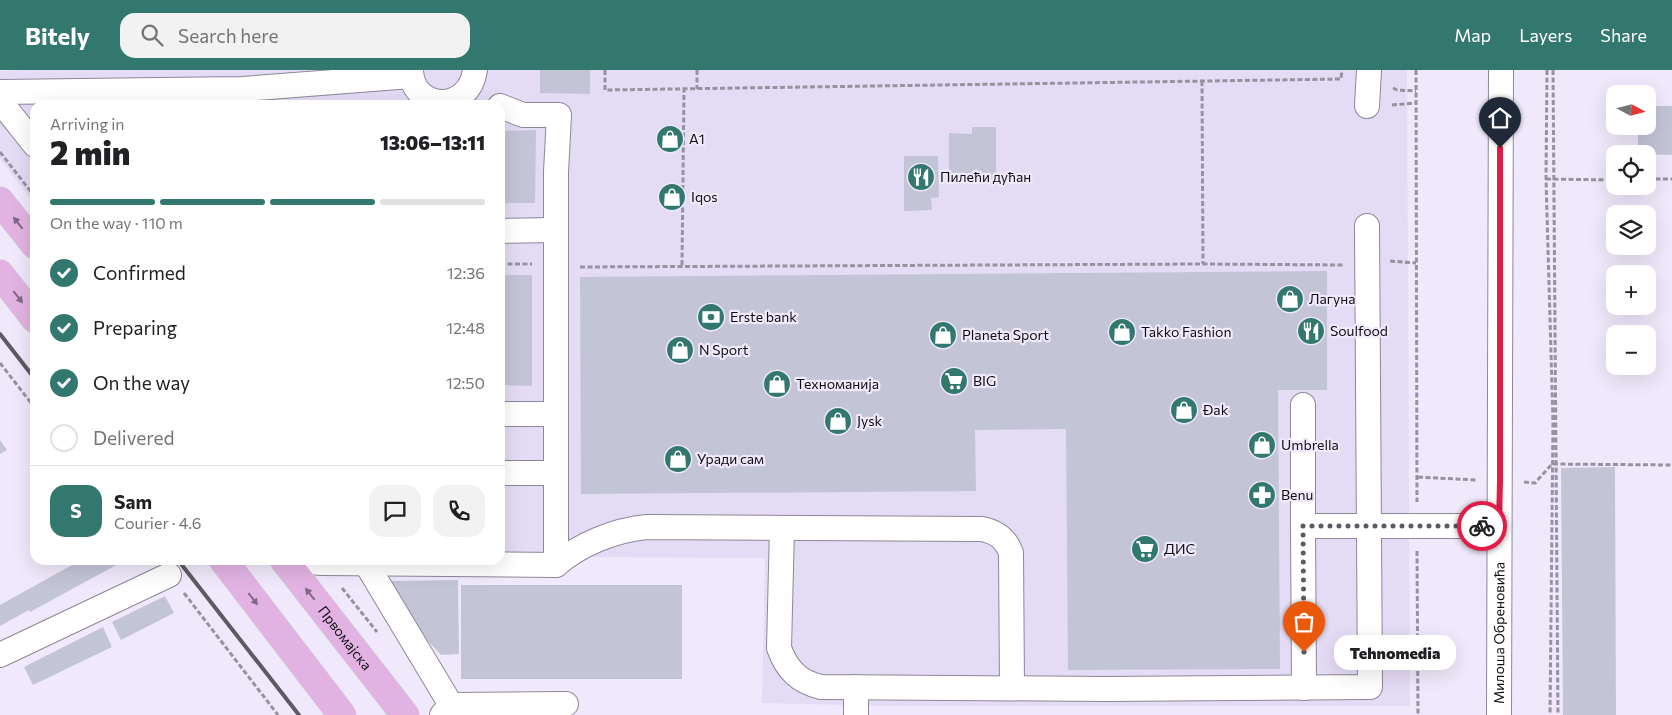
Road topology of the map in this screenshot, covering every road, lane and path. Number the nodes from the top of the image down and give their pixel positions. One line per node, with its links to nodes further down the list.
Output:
1 (605, 70): 14 (path)
2 (697, 70): 13 (path)
3 (1342, 70): 11 (path)
4 (1369, 70): 22 (street)
5 (1416, 70): 15 (path)
6 (1500, 70): 57 (street, Милоша Обреновића)
7 (1547, 70): 26 (path)
8 (1553, 70): 29 (path)
9 (411, 73): 17 (street); 18 (street)
10 (472, 80): 19 (street); 20 (street)
11 (1202, 81): 13 (path); 39 (path)
12 (1391, 84): 15 (path)
13 (697, 88): 14 (path)
14 (684, 89): 40 (path)
15 (1416, 91): 56 (path)
16 (0, 92): 17 (street)
17 (243, 97)
18 (430, 100)
19 (453, 100)
20 (493, 100)
21 (0, 101): 24 (street)
22 (1367, 106)
23 (505, 108): 34 (street)
24 (30, 139)
25 (0, 152): 31 (path)
26 (1546, 179): 29 (path); 49 (path)
27 (1656, 179): 28 (path)
28 (1672, 179)
29 (1554, 180): 30 (path); 50 (path)
30 (1606, 180)
31 (30, 191)
32 (0, 200): 36 (main road, one-way to 32)
33 (1367, 226): 37 (street)
34 (556, 230): 35 (street); 41 (street)
35 (505, 231)
36 (30, 239)
37 (1367, 260): 39 (path); 55 (street)
38 (505, 264): 41 (path)
39 (1203, 264): 40 (path)
40 (682, 265): 41 (path)
41 (555, 267): 48 (street)
42 (0, 274): 43 (main road, one-way to 43)
43 (30, 313)
44 (0, 363): 45 (path)
45 (30, 402)
46 (1303, 405): 54 (street)
47 (505, 414): 48 (street)
48 (556, 414): 52 (street)
49 (1552, 464): 50 (path); 77 (path)
50 (1557, 464): 51 (path); 78 (path)
51 (1672, 464)
52 (556, 473): 53 (street); 63 (street)
53 (505, 474)
54 (1303, 526): 55 (street); 68 (street)
55 (1369, 526): 56 (street); 68 (street)
56 (1417, 526): 57 (street); 75 (path)
57 (1499, 526): 76 (street, Милоша Обреновића)
58 (782, 528): 63 (street); 66 (street); 67 (street)
59 (505, 564): 63 (street)
60 (227, 565): 72 (main road, one-way to 72)
61 (288, 565): 73 (main road, Првомајска, one-way to 61)
62 (367, 565): 70 (street)
63 (556, 565)
64 (169, 575): 65 (street); 71 (path)
65 (0, 655)
66 (856, 687): 67 (street); 74 (street)
67 (1012, 688): 68 (street)
68 (1304, 688)
69 (566, 704): 70 (street)
70 (446, 710)
71 (278, 715)
72 (342, 715)
73 (405, 715)
74 (856, 715)
75 (1418, 715)
76 (1499, 715)
77 (1550, 715)
78 (1558, 715)

